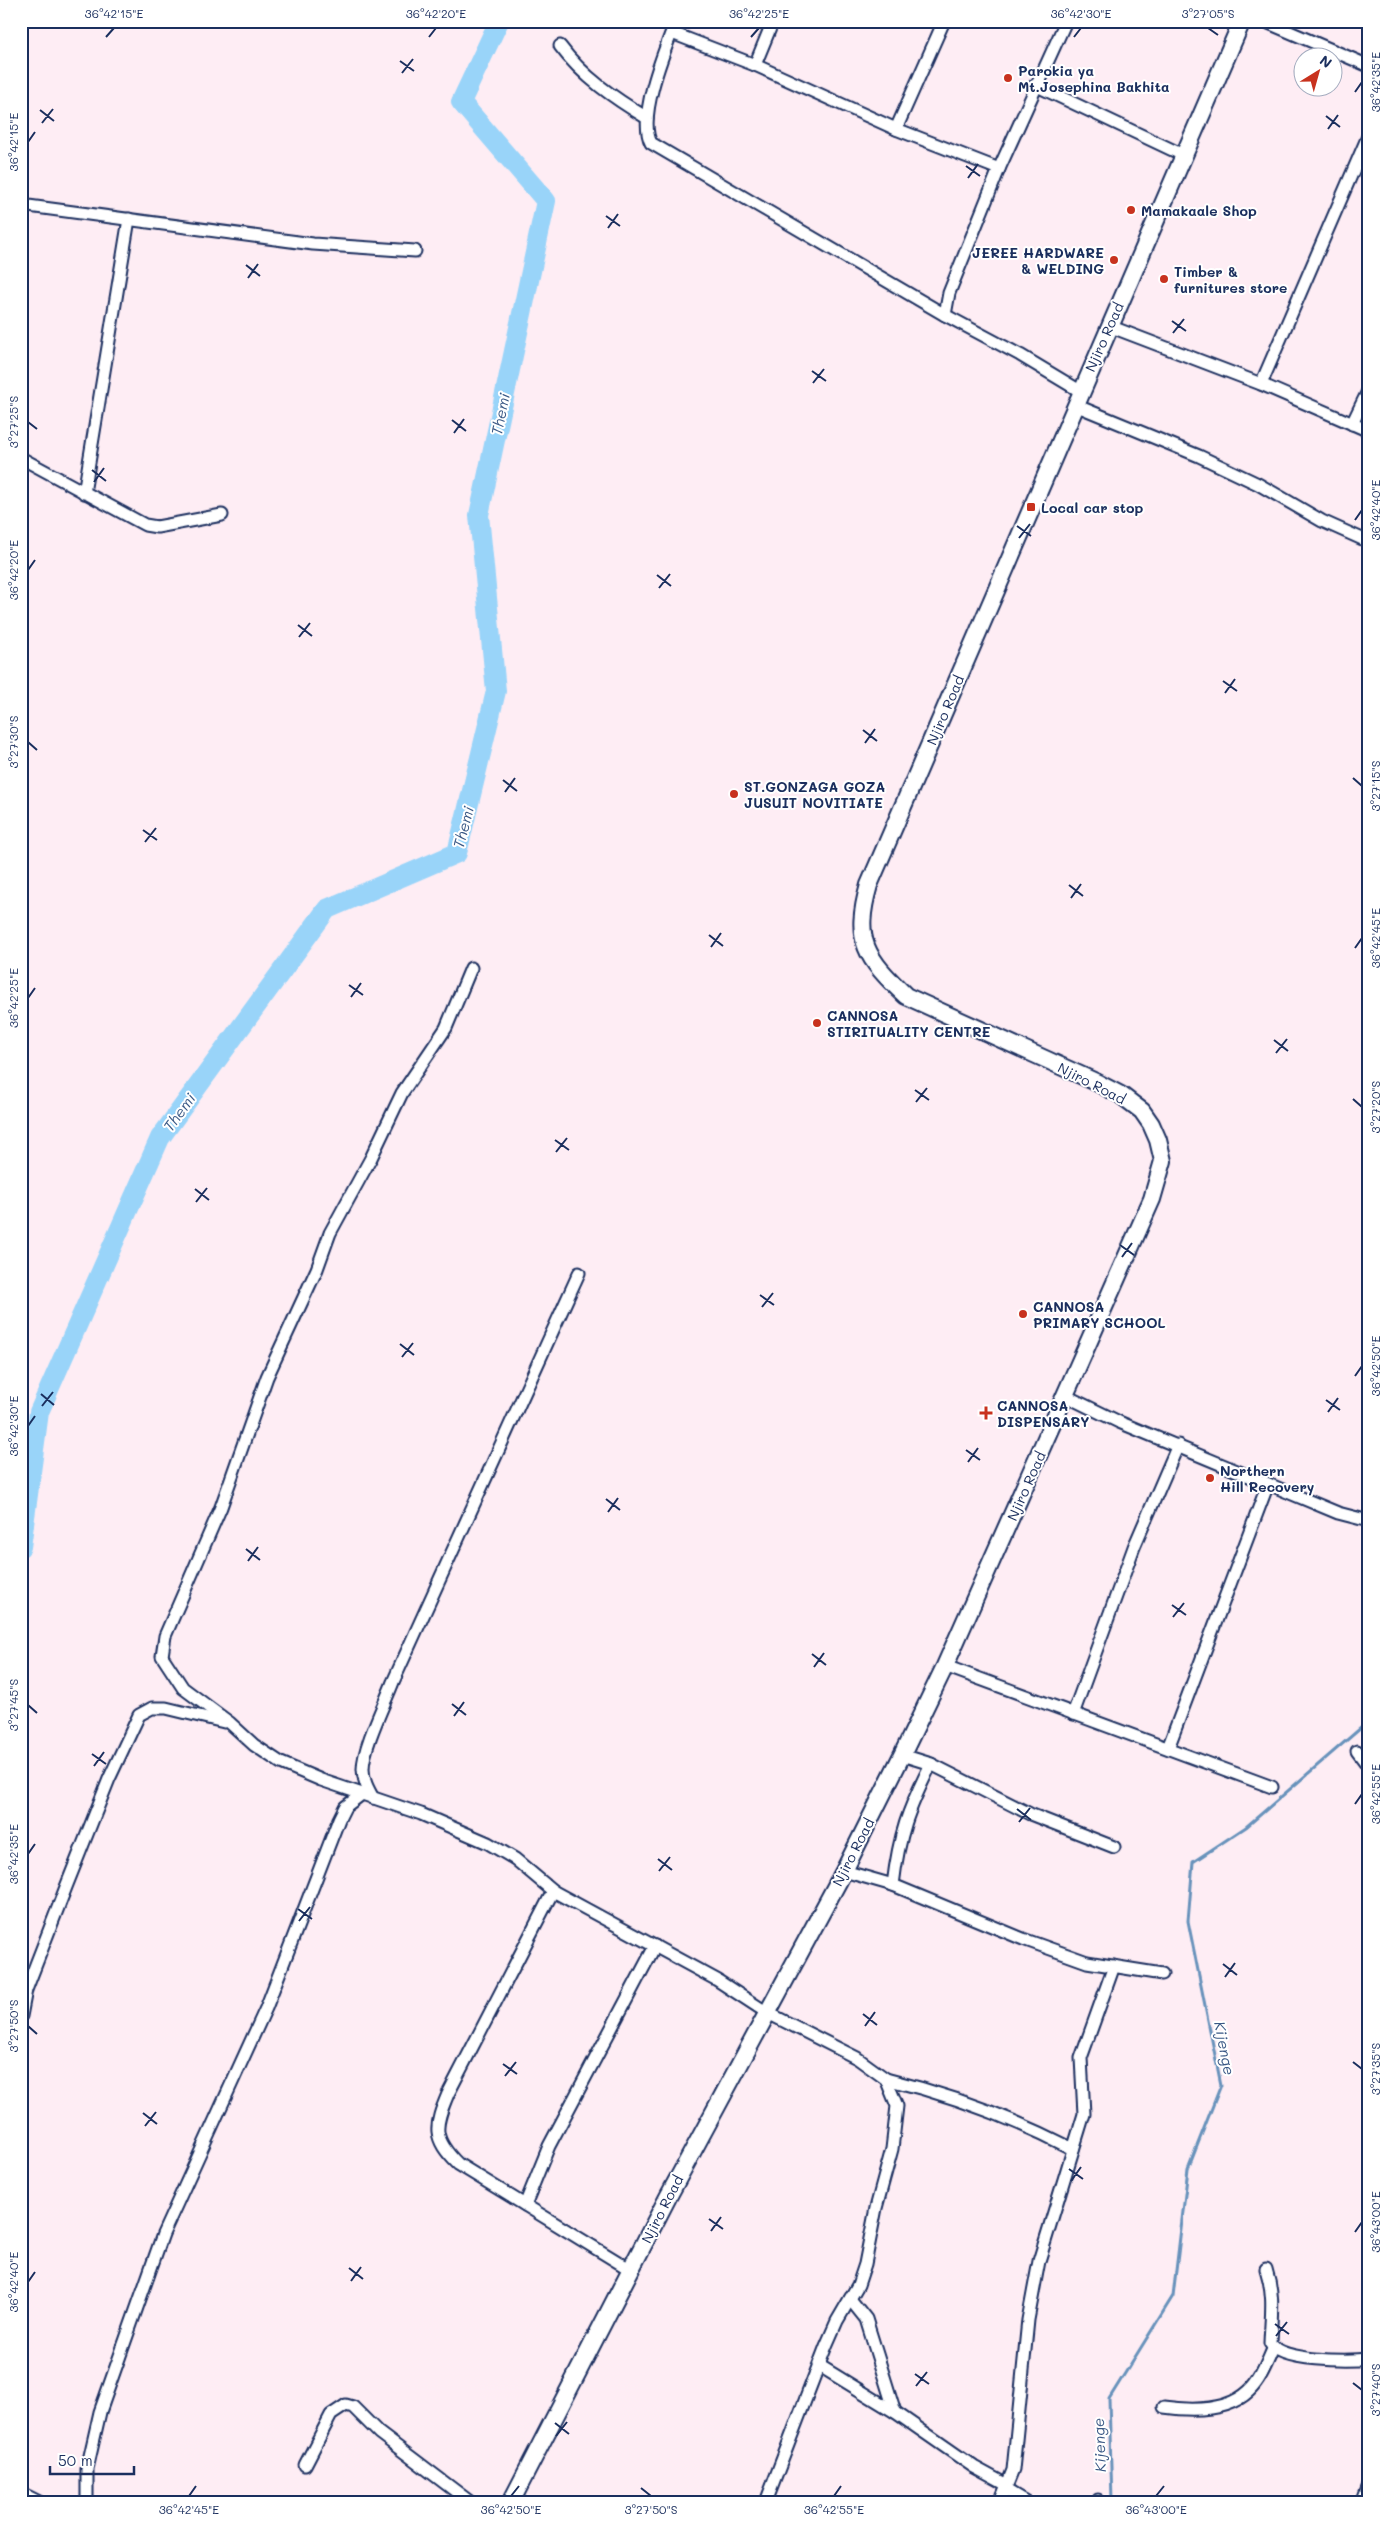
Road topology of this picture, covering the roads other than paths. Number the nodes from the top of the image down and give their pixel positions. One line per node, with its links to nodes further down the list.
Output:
1 (676, 21): 7 (street)
2 (773, 21): 9 (street)
3 (944, 21): 13 (street)
4 (1066, 21): 11 (street)
5 (1242, 21): 15 (street, Njiro Road)
6 (1264, 21): 10 (street)
7 (672, 33): 9 (street); 12 (street)
8 (560, 46): 12 (street)
9 (755, 65): 13 (street)
10 (1369, 66)
11 (1035, 85): 15 (street); 16 (street)
12 (647, 118): 20 (street)
13 (896, 129): 16 (street)
14 (1369, 134): 22 (street)
15 (1183, 155): 21 (street, Njiro Road)
16 (999, 169): 20 (street)
17 (21, 205): 18 (street)
18 (129, 220): 19 (street); 28 (street)
19 (415, 251)
20 (944, 315): 24 (street)
21 (1109, 326): 22 (street); 24 (street, Njiro Road)
22 (1261, 384): 25 (street)
23 (1369, 389): 25 (street)
24 (1078, 398): 30 (street); 33 (street, Njiro Road)
25 (1352, 424): 26 (street)
26 (1369, 431)
27 (21, 458): 28 (street)
28 (84, 493): 29 (street)
29 (222, 514)
30 (1369, 542)
31 (471, 968): 39 (street)
32 (579, 1274): 46 (street)
33 (1066, 1396): 34 (street); 37 (street, Njiro Road)
34 (1178, 1445): 35 (street); 38 (street)
35 (1268, 1484): 36 (street); 40 (street)
36 (1369, 1521)
37 (945, 1666): 38 (street); 42 (street, Njiro Road)
38 (1073, 1714): 40 (street)
39 (230, 1723): 46 (street); 55 (street)
40 (1168, 1748): 45 (street)
41 (1357, 1751): 44 (street)
42 (902, 1755): 43 (street); 48 (street, Njiro Road)
43 (931, 1764): 47 (street); 49 (street)
44 (1369, 1767)
45 (1272, 1787)
46 (368, 1796): 50 (street); 72 (street)
47 (1114, 1847)
48 (844, 1871): 49 (street); 54 (street, Njiro Road)
49 (893, 1885): 52 (street)
50 (553, 1891): 51 (street); 58 (street)
51 (655, 1946): 54 (street); 58 (street)
52 (1114, 1966): 53 (street); 57 (street)
53 (1162, 1974)
54 (766, 2012): 56 (street); 60 (street, Njiro Road)
55 (21, 2016)
56 (886, 2080): 57 (street); 61 (street)
57 (1073, 2149): 69 (street)
58 (525, 2205): 60 (street)
59 (1266, 2269): 62 (street)
60 (631, 2270): 74 (street, Njiro Road)
61 (850, 2299): 64 (street); 66 (street)
62 (1274, 2348): 63 (street); 65 (street)
63 (1369, 2358)
64 (820, 2366): 66 (street); 75 (street)
65 (1164, 2407)
66 (895, 2412): 69 (street)
67 (306, 2465): 73 (street)
68 (1369, 2483): 78 (street)
69 (1006, 2488): 76 (street); 77 (street)
70 (21, 2493): 71 (street)
71 (39, 2502)
72 (87, 2502)
73 (470, 2502)
74 (511, 2502)
75 (766, 2502)
76 (1000, 2502)
77 (1026, 2502)
78 (1362, 2502)

